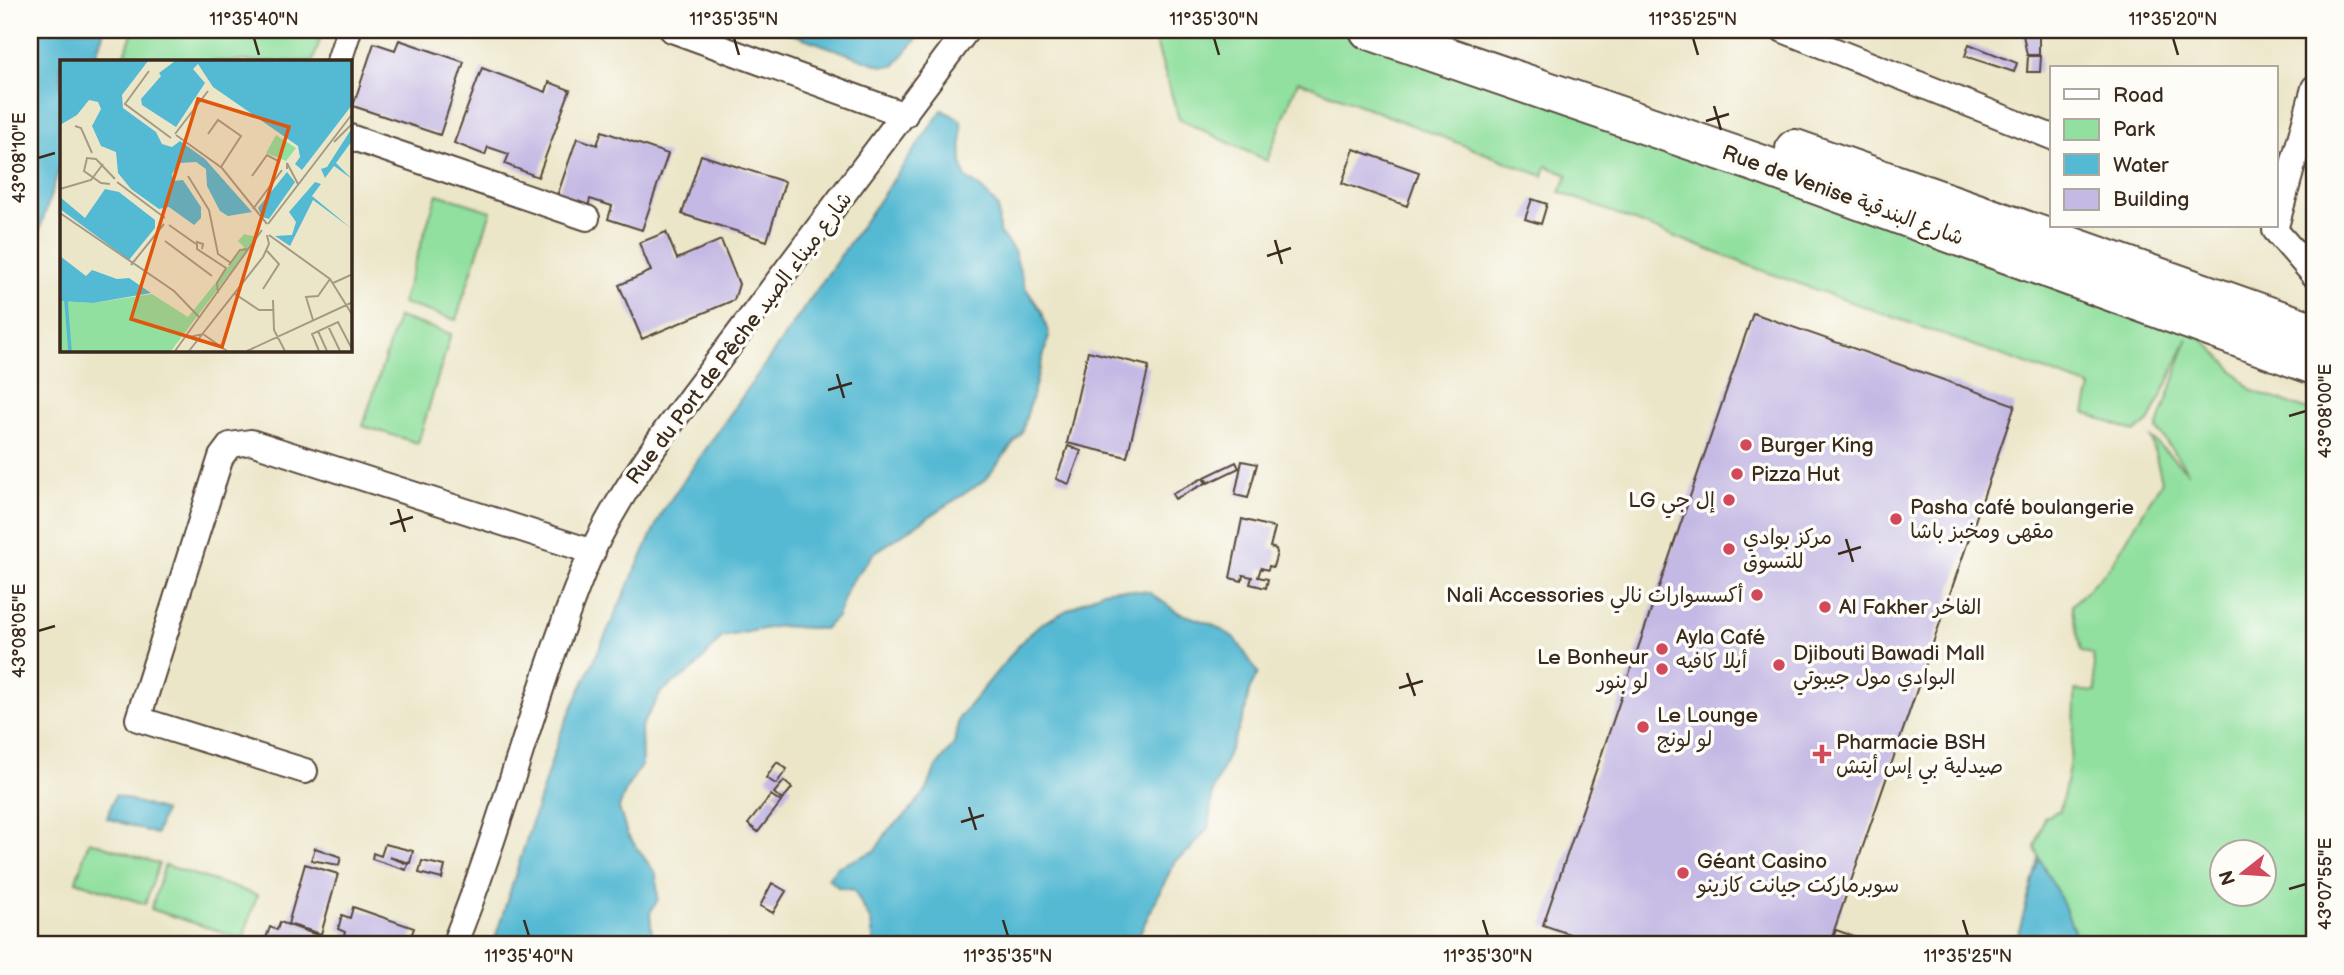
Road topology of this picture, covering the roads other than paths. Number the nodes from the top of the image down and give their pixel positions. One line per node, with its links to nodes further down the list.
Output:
1 (349, 30): 7 (street)
2 (672, 30): 9 (street)
3 (967, 30): 9 (street, Rue du Port de Pêche شارع ميناء الصيد)
4 (1369, 30): 18 (main road, Rue de Venise شارع البندقية)
5 (1454, 30): 17 (main road, Rue de Venise شارع البندقية)
6 (1783, 30): 10 (street)
7 (339, 60)
8 (2314, 88): 12 (street)
9 (905, 115): 19 (street, Rue du Port de Pêche شارع ميناء الصيد)
10 (2050, 136)
11 (352, 138): 13 (street)
12 (2278, 203)
13 (587, 218)
14 (2270, 228): 15 (street); 16 (street)
15 (2314, 247)
16 (2314, 275)
17 (2314, 332)
18 (2314, 365)
19 (593, 552): 20 (street); 21 (street, Rue du Port de Pêche شارع ميناء الصيد)
20 (304, 771)
21 (454, 945)

